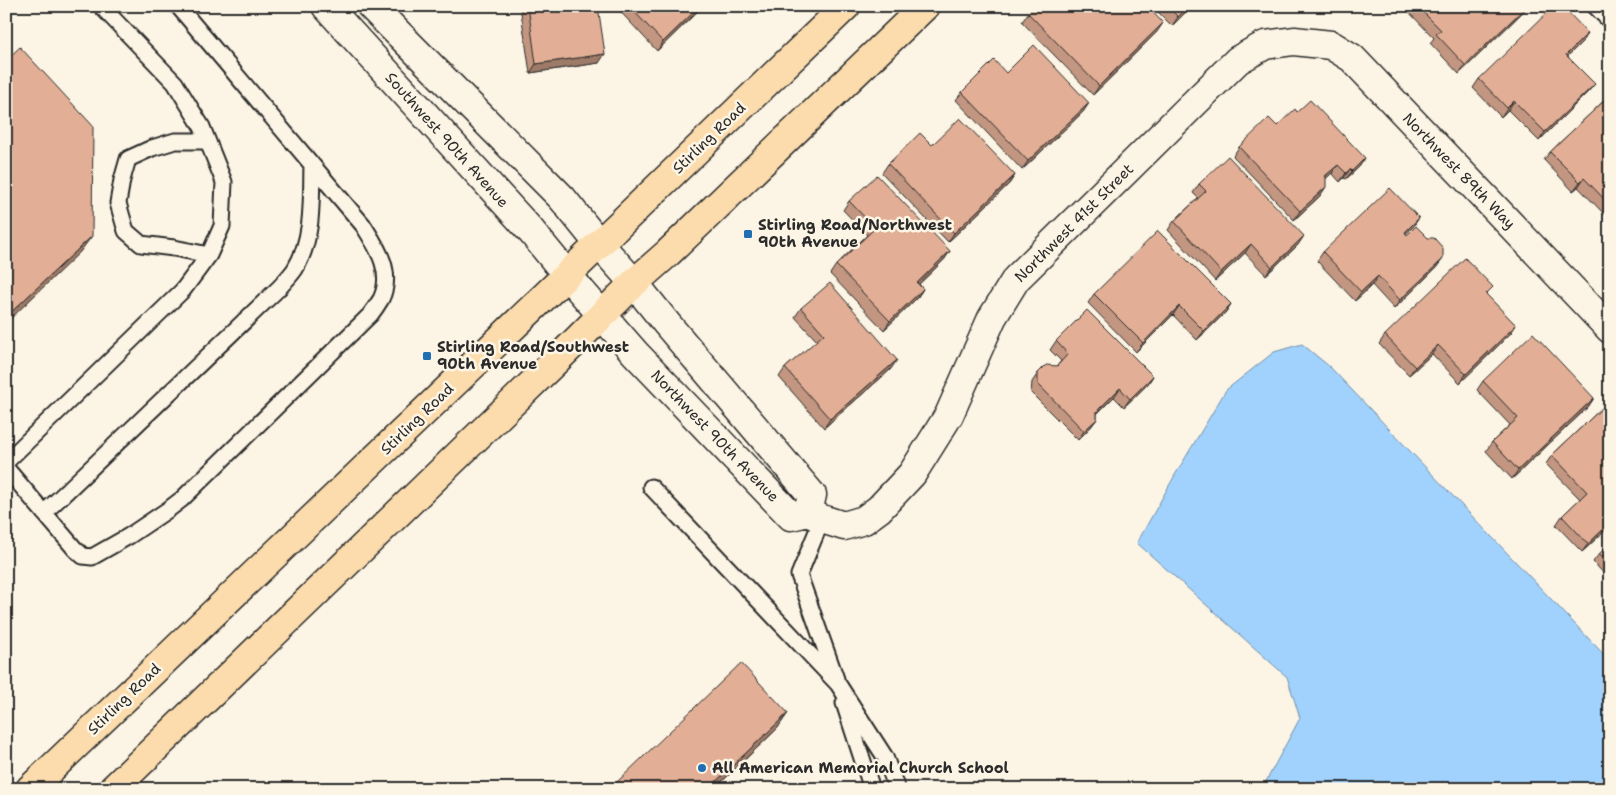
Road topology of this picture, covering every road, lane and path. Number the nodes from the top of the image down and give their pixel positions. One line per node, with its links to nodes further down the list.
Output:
1 (101, 6): 10 (lane)
2 (178, 6): 11 (lane)
3 (326, 6): 14 (street, Southwest 90th Avenue)
4 (370, 6): 12 (street)
5 (846, 6): 12 (main road, Stirling Road)
6 (925, 6): 15 (main road)
7 (1595, 6): 8 (lane)
8 (1610, 21)
9 (1294, 41): 17 (street, Northwest 89th Way); 21 (street, Northwest 41st Street)
10 (207, 141): 13 (lane); 13 (lane)
11 (312, 164): 22 (lane); 22 (lane)
12 (599, 244): 14 (main road, Stirling Road); 15 (street, Northwest 90th Avenue)
13 (209, 255): 18 (lane)
14 (567, 275): 16 (street, Northwest 90th Avenue); 25 (main road, Stirling Road)
15 (634, 283): 16 (main road); 23 (street, Northwest 90th Avenue)
16 (602, 316): 23 (street, Northwest 90th Avenue); 26 (main road)
17 (1610, 329)
18 (6, 462)
19 (6, 468): 22 (lane)
20 (652, 487): 24 (lane)
21 (879, 509): 23 (street, Northwest 90th Avenue)
22 (44, 513)
23 (815, 515): 24 (lane)
24 (838, 684): 27 (lane); 28 (lane)
25 (30, 789)
26 (113, 789)
27 (872, 789)
28 (897, 789)

